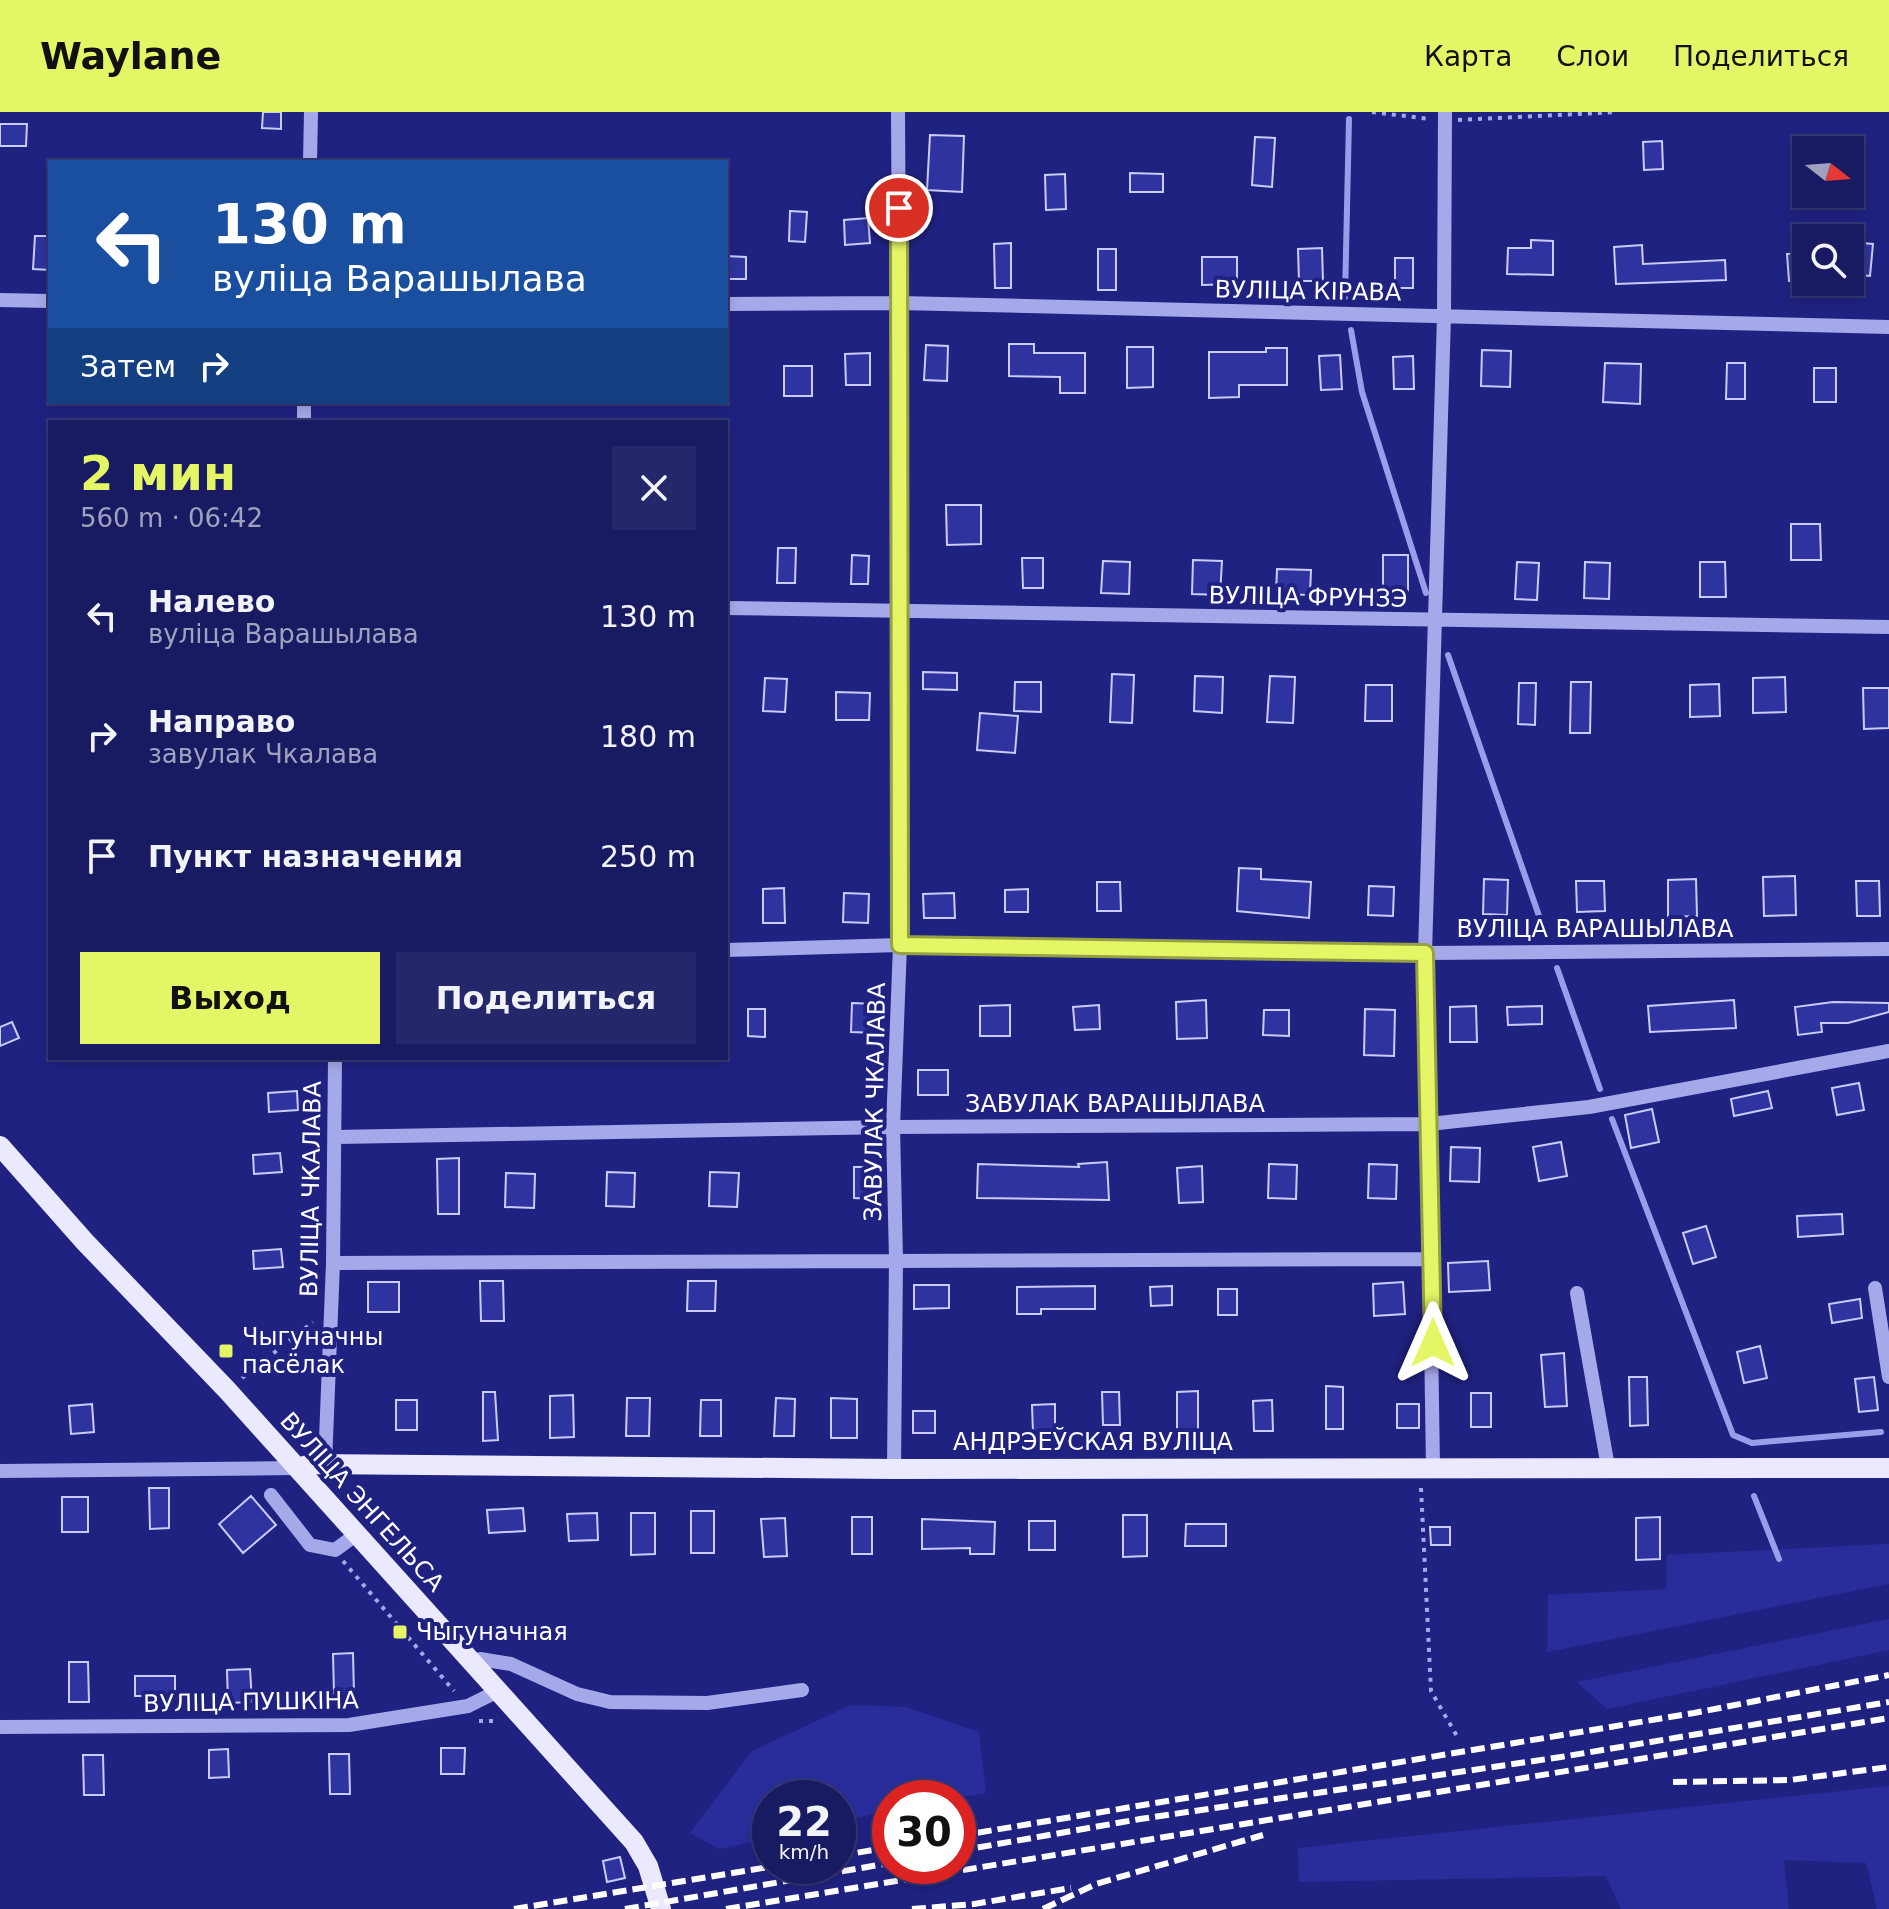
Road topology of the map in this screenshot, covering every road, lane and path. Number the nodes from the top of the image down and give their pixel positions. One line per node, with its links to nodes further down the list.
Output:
1 (311, 112): 6 (street)
2 (898, 112): 9 (street, ЗАВУЛАК ЧКАЛАВА)
3 (1372, 112): 5 (path)
4 (1616, 112): 5 (path)
5 (1445, 116): 11 (street)
6 (310, 160)
7 (0, 300): 8 (street)
8 (48, 301)
9 (900, 303): 10 (street, ВУЛІЦА КІРАВА); 11 (street, ВУЛІЦА КІРАВА); 14 (street, ЗАВУЛАК ЧКАЛАВА)
10 (728, 304)
11 (1444, 316): 12 (street, ВУЛІЦА КІРАВА); 15 (street)
12 (1889, 327)
13 (728, 608): 14 (street, ВУЛІЦА ФРУНЗЭ)
14 (901, 614): 15 (street, ВУЛІЦА ФРУНЗЭ); 17 (street, ЗАВУЛАК ЧКАЛАВА)
15 (1437, 621): 16 (street, ВУЛІЦА ФРУНЗЭ); 20 (street)
16 (1889, 627)
17 (900, 945): 19 (street, ВУЛІЦА ВАРАШЫЛАВА); 20 (street, ВУЛІЦА ВАРАШЫЛАВА); 24 (street, ЗАВУЛАК ЧКАЛАВА)
18 (1889, 949): 20 (street, ВУЛІЦА ВАРАШЫЛАВА)
19 (728, 950)
20 (1425, 953): 23 (street)
21 (1889, 1051): 23 (street, ЗАВУЛАК ВАРАШЫЛАВА)
22 (335, 1060): 25 (street, ВУЛІЦА ЧКАЛАВА)
23 (1429, 1124): 24 (street, ЗАВУЛАК ВАРАШЫЛАВА); 27 (street)
24 (893, 1127): 25 (street, ЗАВУЛАК ВАРАШЫЛАВА); 28 (street, ЗАВУЛАК ЧКАЛАВА)
25 (336, 1137): 29 (street, ВУЛІЦА ЧКАЛАВА)
26 (0, 1146): 36 (main road, ВУЛІЦА ЭНГЕЛЬСА)
27 (1432, 1259): 28 (street); 34 (street)
28 (896, 1260): 29 (street); 38 (street, ЗАВУЛАК ЧКАЛАВА)
29 (333, 1263): 33 (street, ВУЛІЦА ЧКАЛАВА)
30 (1875, 1288): 32 (street)
31 (1577, 1293): 35 (street)
32 (1889, 1377)
33 (325, 1464): 36 (main road, АНДРЭЕЎСКАЯ ВУЛІЦА); 38 (main road, АНДРЭЕЎСКАЯ ВУЛІЦА)
34 (1426, 1466): 35 (main road, АНДРЭЕЎСКАЯ ВУЛІЦА); 38 (main road, АНДРЭЕЎСКАЯ ВУЛІЦА); 48 (path)
35 (1608, 1467): 37 (main road, АНДРЭЕЎСКАЯ ВУЛІЦА)
36 (297, 1468): 39 (street); 41 (main road, ВУЛІЦА ЭНГЕЛЬСА)
37 (1889, 1468)
38 (894, 1469)
39 (0, 1471)
40 (271, 1495): 41 (street)
41 (357, 1534): 42 (main road, ВУЛІЦА ЭНГЕЛЬСА)
42 (472, 1662): 43 (street); 44 (main road, ВУЛІЦА ЭНГЕЛЬСА)
43 (802, 1690)
44 (498, 1691): 45 (street, ВУЛІЦА ПУШКІНА); 49 (main road, ВУЛІЦА ЭНГЕЛЬСА)
45 (468, 1706): 46 (path); 47 (street, ВУЛІЦА ПУШКІНА)
46 (500, 1721)
47 (0, 1727)
48 (1458, 1738)
49 (661, 1909)

